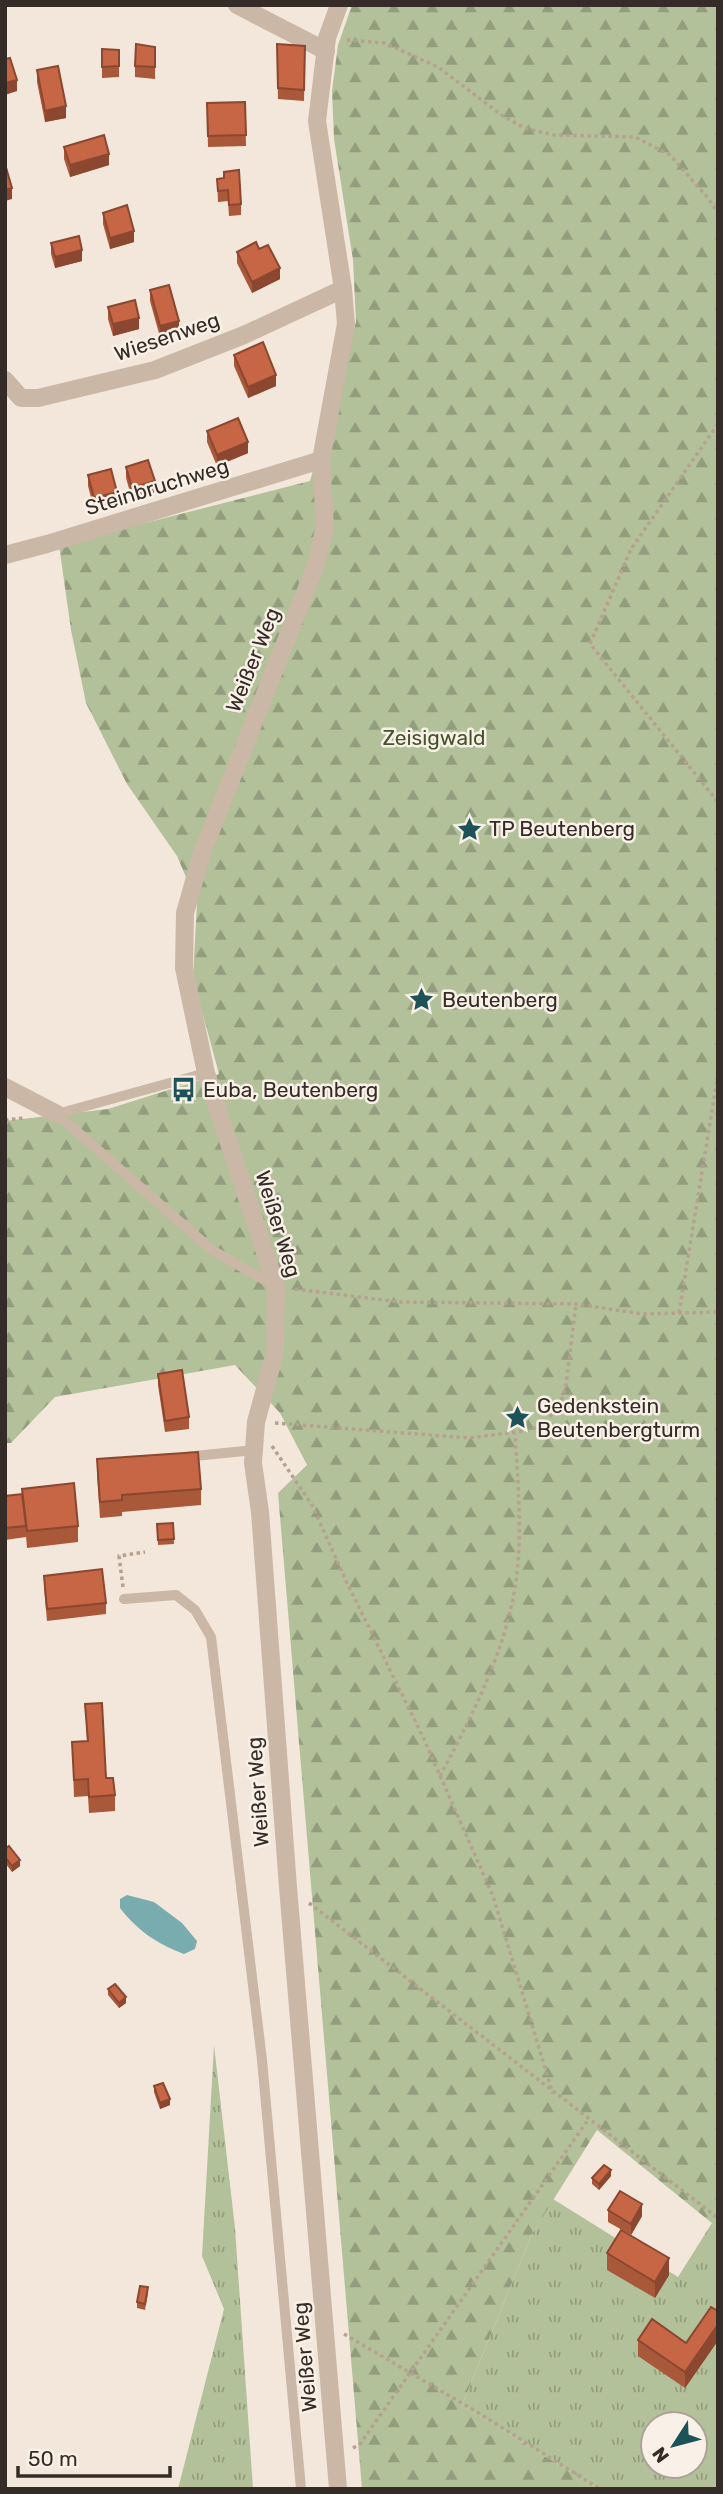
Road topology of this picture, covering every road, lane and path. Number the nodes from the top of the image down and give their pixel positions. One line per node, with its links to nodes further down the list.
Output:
1 (237, 5): 3 (street)
2 (340, 5): 3 (street, Weißer Weg)
3 (327, 45): 4 (path); 5 (street, Weißer Weg)
4 (718, 213)
5 (343, 289): 6 (street, Wiesenweg); 8 (street, Weißer Weg)
6 (5, 380)
7 (718, 424): 10 (path)
8 (321, 460): 9 (street, Steinbruchweg); 11 (street, Weißer Weg)
9 (5, 555)
10 (718, 802)
11 (206, 1073): 14 (lane); 15 (street, Weißer Weg)
12 (718, 1074): 18 (path)
13 (5, 1087): 14 (street)
14 (57, 1114): 15 (lane)
15 (276, 1286): 16 (path); 19 (street, Weißer Weg)
16 (576, 1304): 18 (path); 20 (path)
17 (718, 1312): 18 (path)
18 (679, 1313)
19 (256, 1422): 20 (path); 21 (street, Weißer Weg); 26 (path)
20 (515, 1434): 26 (path)
21 (254, 1450): 22 (lane); 27 (street, Weißer Weg)
22 (175, 1457)
23 (145, 1552): 24 (path)
24 (121, 1573)
25 (124, 1599): 34 (lane)
26 (440, 1776): 28 (path)
27 (288, 1887): 28 (path); 31 (street, Weißer Weg)
28 (554, 2094): 29 (path)
29 (587, 2120): 30 (path); 32 (path)
30 (718, 2218)
31 (324, 2322): 32 (path); 35 (street, Weißer Weg)
32 (411, 2373): 33 (path); 36 (path)
33 (360, 2444)
34 (301, 2489)
35 (338, 2489)
36 (600, 2489)

